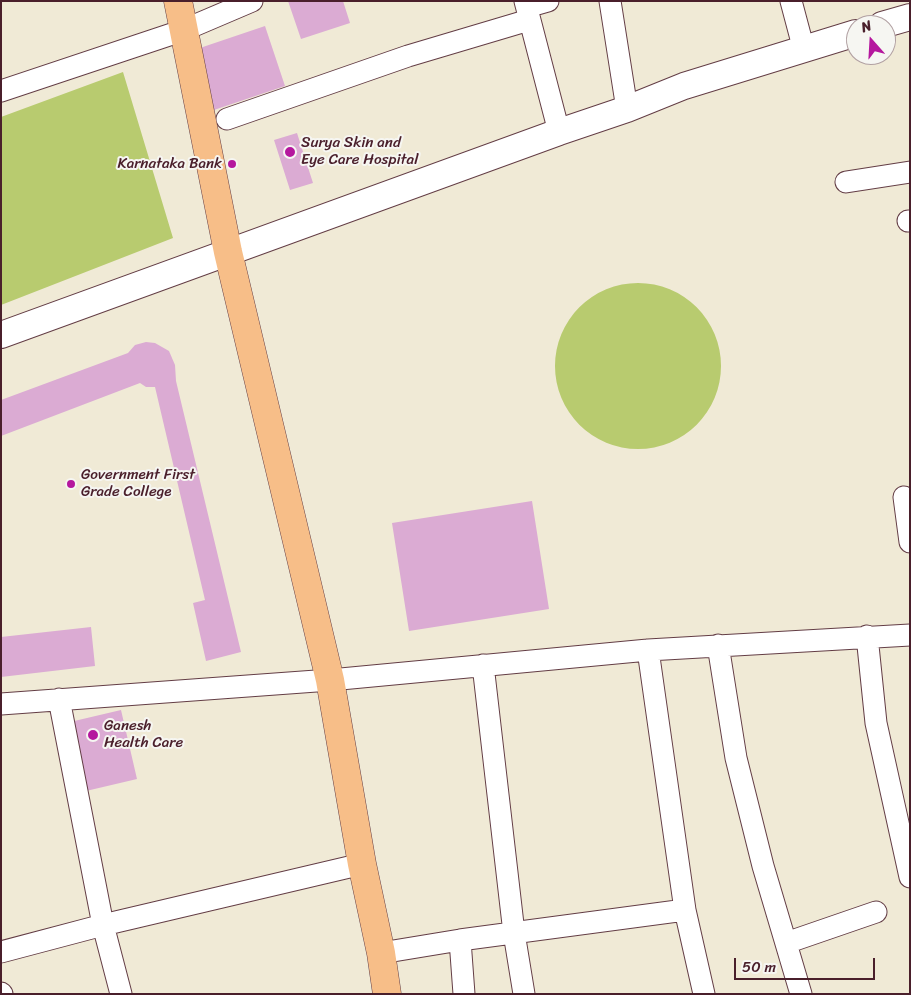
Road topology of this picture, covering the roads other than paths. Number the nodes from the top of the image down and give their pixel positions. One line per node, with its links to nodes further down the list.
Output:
1 (178, 1): 9 (main road)
2 (252, 1): 9 (street)
3 (548, 1): 6 (street)
4 (610, 1): 13 (street)
5 (791, 1): 11 (street)
6 (527, 9): 14 (street); 15 (street)
7 (910, 17): 8 (street)
8 (896, 21)
9 (184, 30): 12 (street); 18 (main road)
10 (846, 36): 11 (street)
11 (804, 50): 13 (street)
12 (1, 90)
13 (627, 109): 15 (street)
14 (228, 118)
15 (559, 132): 18 (street)
16 (910, 172): 17 (street)
17 (846, 182)
18 (228, 252): 19 (street); 27 (main road)
19 (1, 335)
20 (904, 498): 21 (street)
21 (910, 542)
22 (910, 635): 23 (street)
23 (867, 636): 24 (street); 31 (street)
24 (718, 645): 25 (street); 37 (street)
25 (648, 650): 26 (street); 32 (street)
26 (483, 665): 27 (street); 35 (street)
27 (330, 680): 28 (street); 30 (main road)
28 (59, 699): 29 (street); 34 (street)
29 (1, 704)
30 (362, 864): 34 (street); 39 (main road)
31 (910, 875)
32 (685, 910): 35 (street); 44 (street)
33 (876, 912): 37 (street)
34 (103, 925): 38 (street); 40 (street)
35 (514, 933): 36 (street); 43 (street)
36 (460, 940): 39 (street); 42 (street)
37 (786, 943): 45 (street)
38 (1, 952)
39 (381, 953): 41 (main road)
40 (121, 994)
41 (387, 994)
42 (464, 994)
43 (524, 994)
44 (704, 994)
45 (801, 994)

